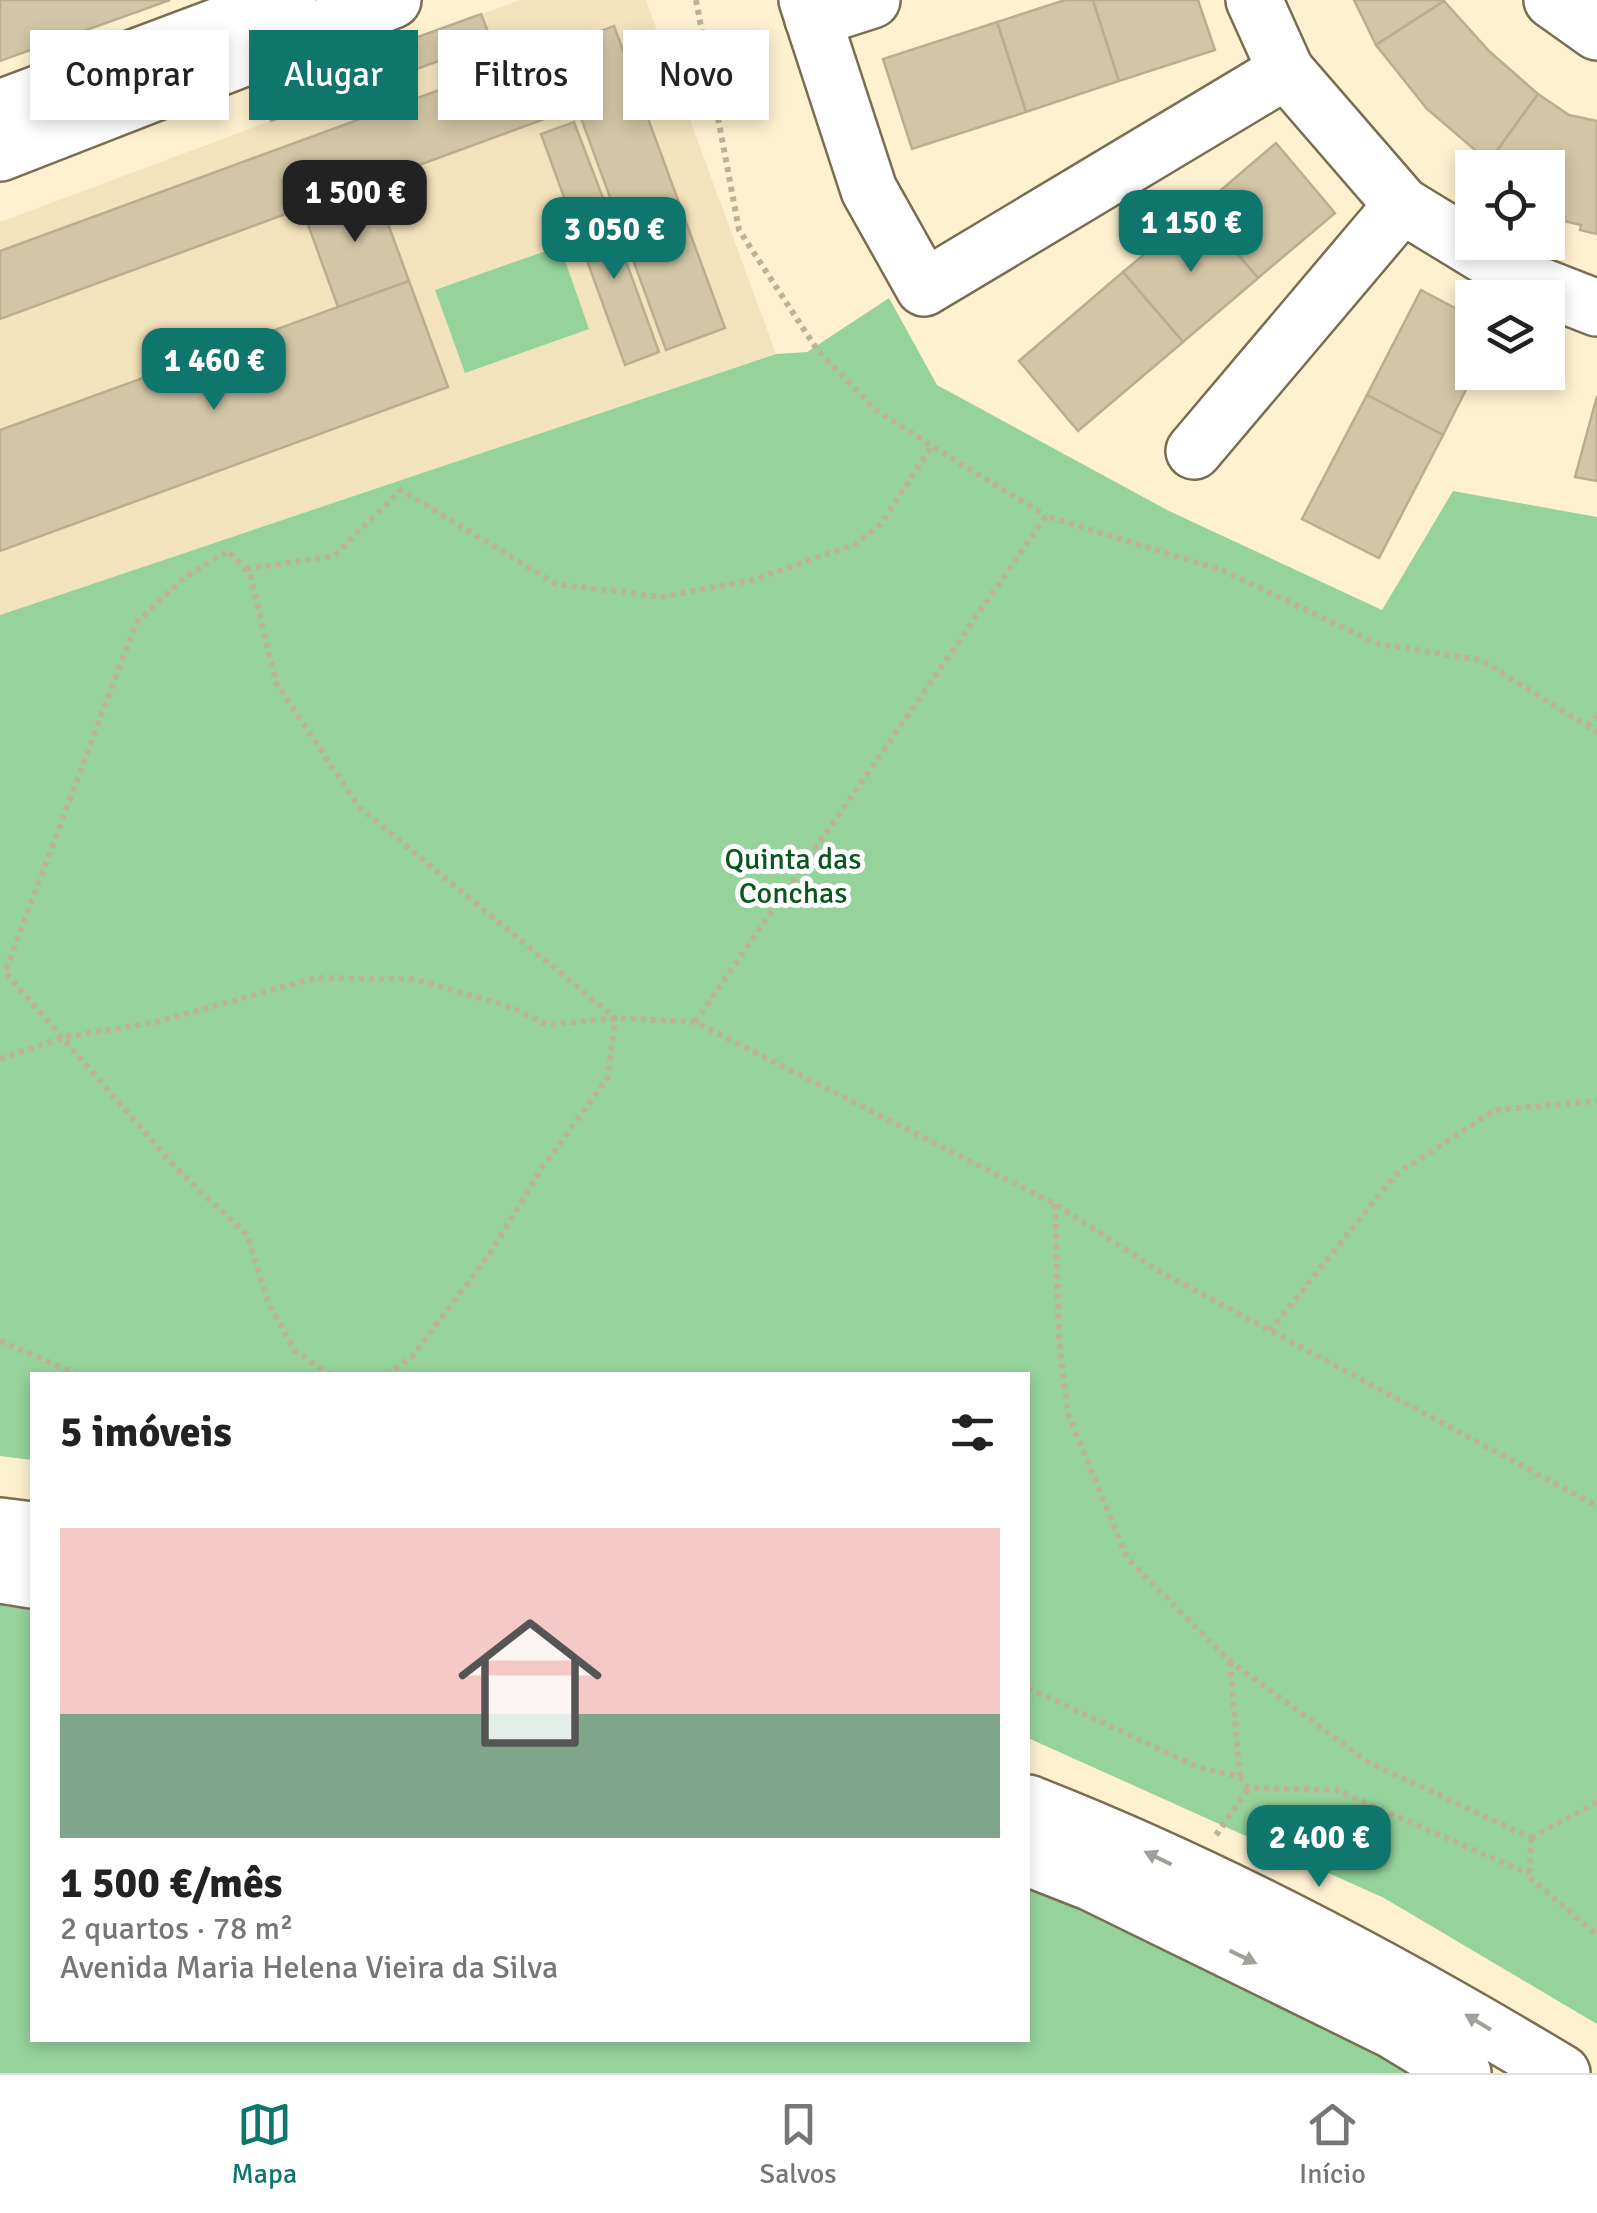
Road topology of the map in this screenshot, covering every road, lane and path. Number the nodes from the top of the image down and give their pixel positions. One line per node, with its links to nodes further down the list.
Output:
1 (288, 0): 10 (street)
2 (393, 0): 11 (street)
3 (696, 0): 14 (path)
4 (872, 0): 7 (street)
5 (1254, 0): 9 (street)
6 (1552, 0): 8 (street)
7 (810, 9): 9 (street)
8 (1597, 32)
9 (1286, 71): 12 (street)
10 (0, 108)
11 (0, 153)
12 (1402, 204): 13 (street); 15 (street)
13 (1597, 308)
14 (932, 446): 16 (path); 17 (path)
15 (1194, 451)
16 (1046, 516): 19 (path); 22 (path)
17 (246, 570): 21 (path); 23 (path)
18 (1597, 716): 19 (path)
19 (1587, 726): 20 (path)
20 (1597, 732)
21 (616, 1018): 22 (path); 23 (path); 31 (path)
22 (695, 1022): 26 (path)
23 (64, 1036): 24 (path); 30 (path)
24 (0, 1060)
25 (1597, 1102): 27 (path)
26 (1054, 1204): 27 (path); 37 (path)
27 (1270, 1332): 32 (path)
28 (0, 1341): 29 (path)
29 (72, 1372)
30 (327, 1372)
31 (390, 1372)
32 (1597, 1506)
33 (0, 1526): 34 (street)
34 (30, 1530)
35 (0, 1575): 36 (street)
36 (30, 1580)
37 (1230, 1661): 39 (path); 43 (path)
38 (1030, 1689): 39 (path)
39 (1240, 1777): 40 (path)
40 (1249, 1788): 45 (path); 46 (path)
41 (1597, 1802): 43 (path)
42 (1030, 1804): 45 (street, one-way to 42)
43 (1531, 1838): 46 (path)
44 (1030, 1859): 48 (street, one-way to 48)
45 (1190, 1874): 49 (street, one-way to 45)
46 (1529, 1874): 47 (path)
47 (1597, 1935)
48 (1463, 2073)
49 (1562, 2073)

